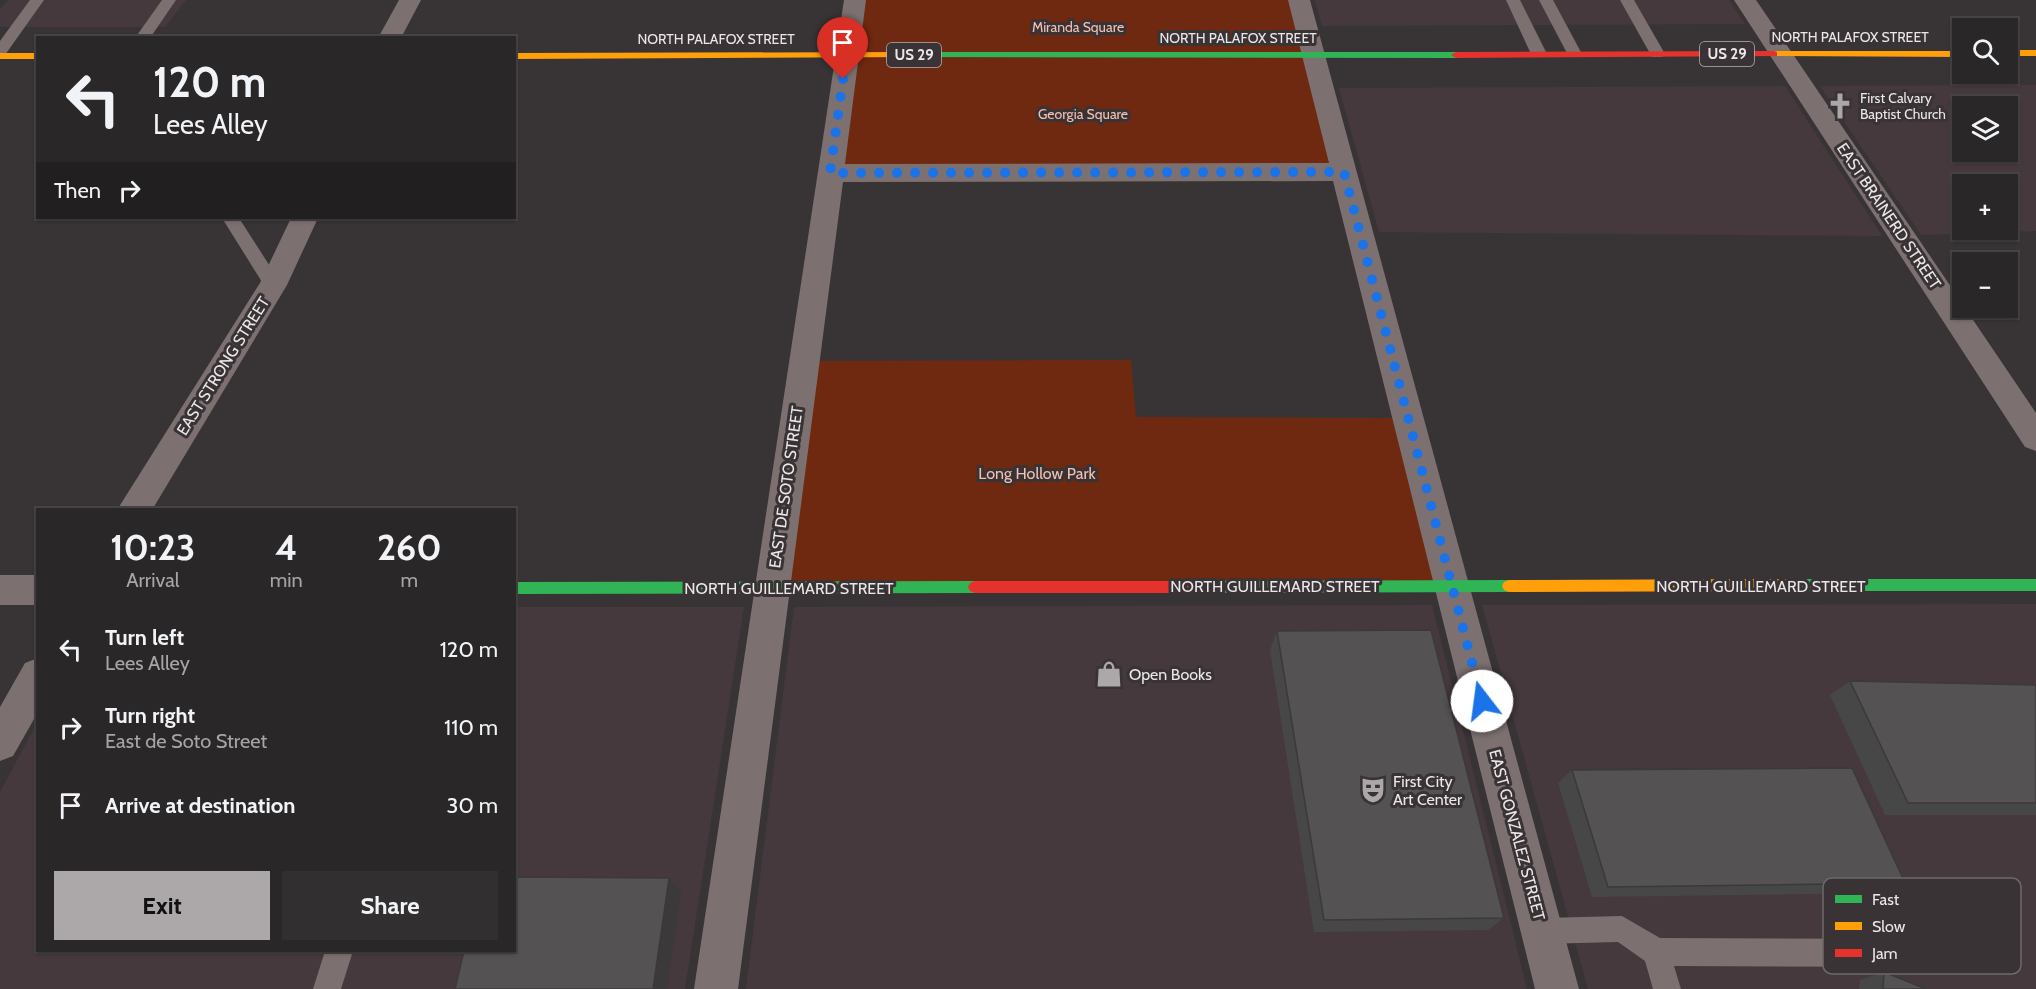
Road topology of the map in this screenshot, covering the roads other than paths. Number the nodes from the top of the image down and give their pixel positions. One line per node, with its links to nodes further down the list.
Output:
1 (37, 0): 12 (lane)
2 (169, 0): 10 (lane)
3 (410, 0): 11 (street)
4 (855, 0): 24 (street, EAST DE SOTO STREET)
5 (1299, 0): 20 (street, EAST GONZALEZ STREET)
6 (1513, 0): 15 (lane)
7 (1546, 0): 16 (lane)
8 (1627, 0): 17 (lane)
9 (1744, 0): 18 (street, EAST BRAINERD STREET)
10 (143, 36)
11 (390, 36)
12 (0, 51)
13 (2018, 53): 14 (main road)
14 (2036, 53)
15 (1539, 54): 16 (main road, NORTH PALAFOX STREET / US 29); 20 (main road, NORTH PALAFOX STREET / US 29)
16 (1574, 54): 17 (main road, NORTH PALAFOX STREET / US 29)
17 (1657, 54): 18 (main road, NORTH PALAFOX STREET / US 29)
18 (1781, 54): 19 (main road, NORTH PALAFOX STREET / US 29); 30 (street, EAST BRAINERD STREET)
19 (1952, 54)
20 (1313, 55): 24 (main road, NORTH PALAFOX STREET / US 29); 25 (street, EAST GONZALEZ STREET)
21 (0, 56): 22 (main road)
22 (36, 56)
23 (516, 56): 24 (main road, NORTH PALAFOX STREET / US 29)
24 (847, 56): 26 (street, EAST DE SOTO STREET)
25 (1344, 172): 26 (street); 33 (street, EAST GONZALEZ STREET)
26 (830, 173): 35 (street, EAST DE SOTO STREET)
27 (231, 219): 29 (lane)
28 (304, 219): 29 (street, EAST STRONG STREET)
29 (273, 285): 31 (street, EAST STRONG STREET)
30 (2036, 438)
31 (135, 508)
32 (2036, 585): 33 (main road, NORTH GUILLEMARD STREET)
33 (1452, 586): 35 (main road, NORTH GUILLEMARD STREET); 40 (street, EAST GONZALEZ STREET)
34 (516, 588): 35 (main road, NORTH GUILLEMARD STREET)
35 (772, 588): 45 (street, EAST DE SOTO STREET)
36 (0, 590): 37 (street)
37 (36, 590)
38 (36, 679): 39 (street)
39 (0, 742)
40 (1542, 931): 42 (lane); 46 (street, EAST GONZALEZ STREET)
41 (339, 952): 44 (lane)
42 (1656, 952): 43 (lane); 47 (lane)
43 (1823, 953)
44 (327, 989)
45 (716, 989)
46 (1557, 989)
47 (1667, 989)

